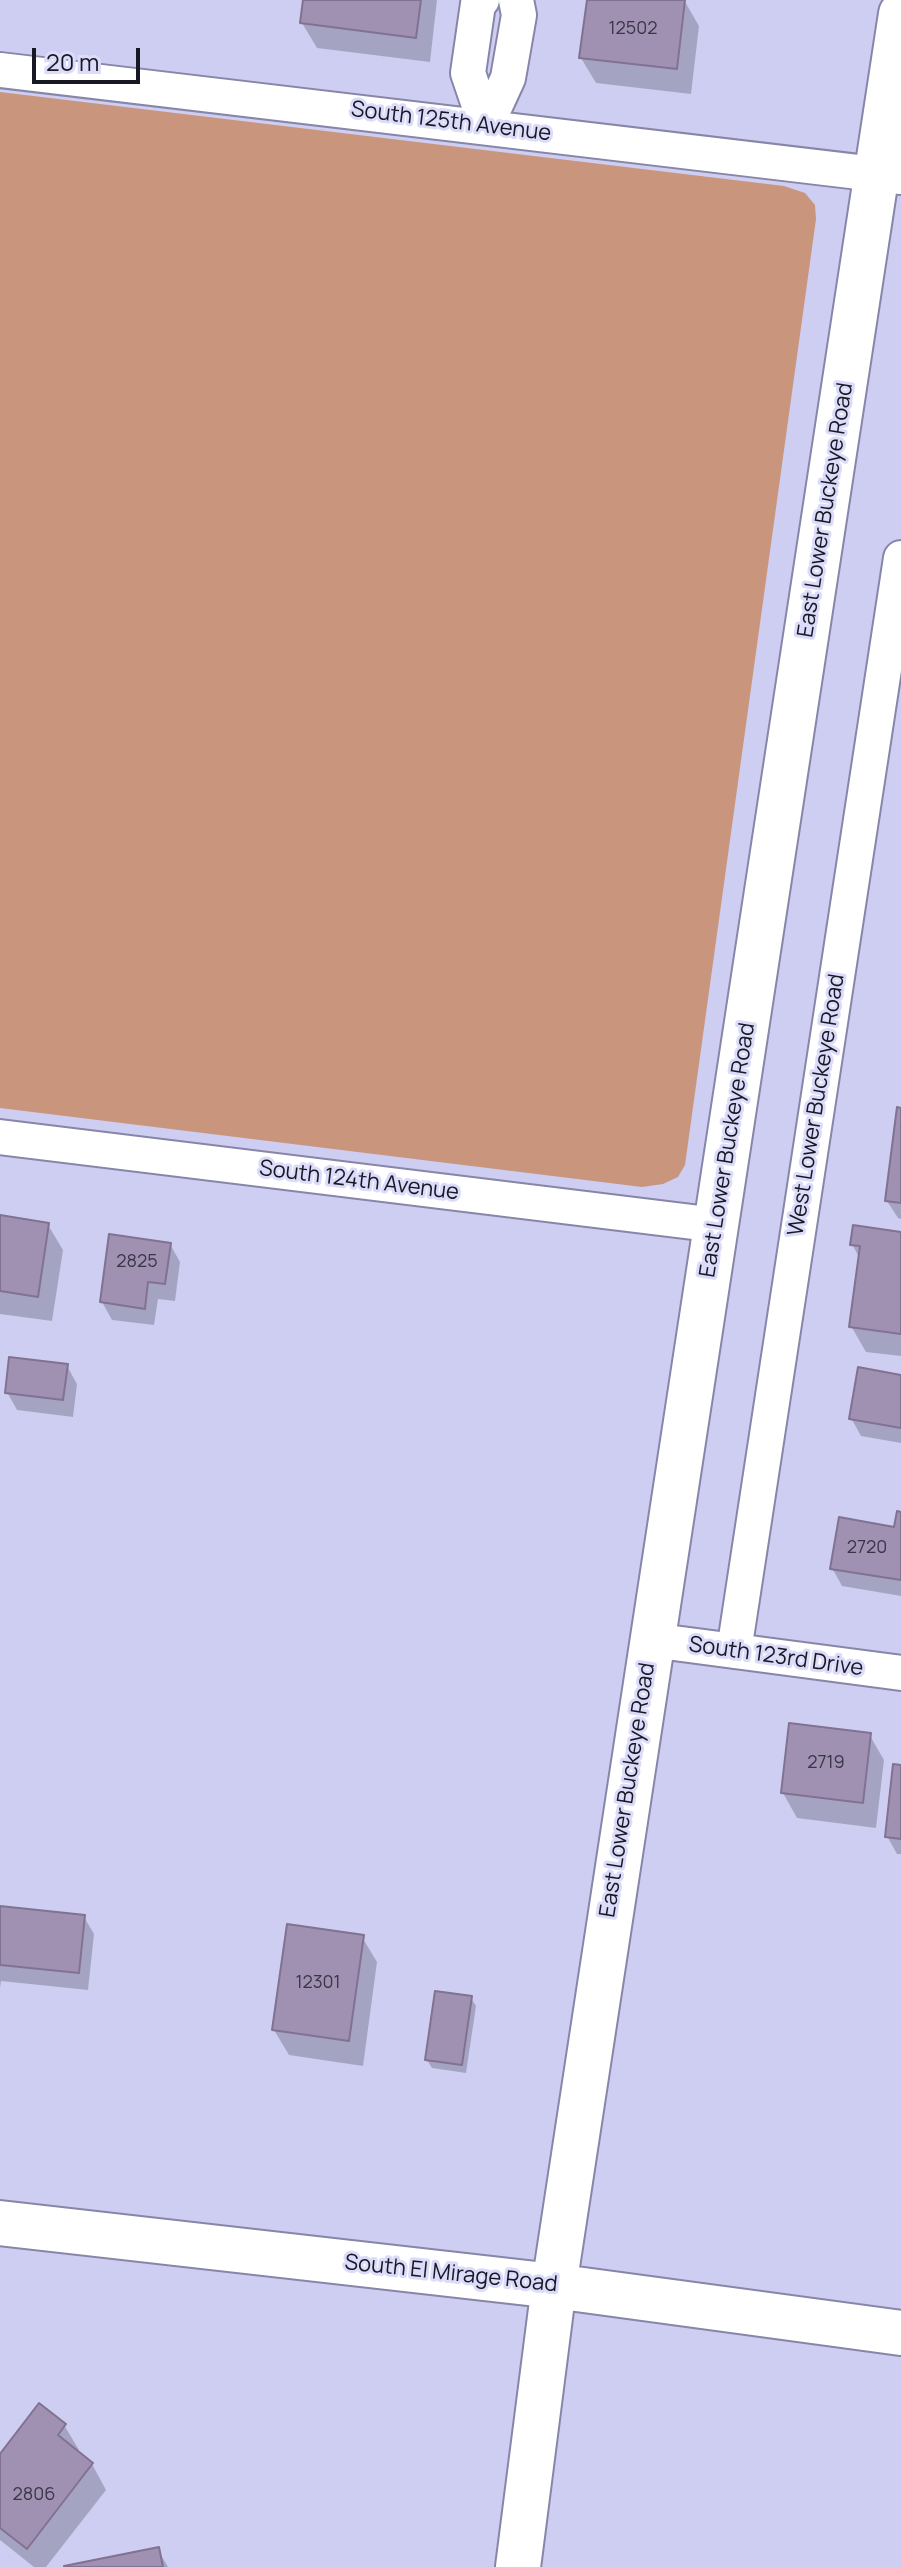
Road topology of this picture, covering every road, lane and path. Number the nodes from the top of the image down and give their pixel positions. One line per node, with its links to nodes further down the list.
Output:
1 (482, 0): 5 (street)
2 (516, 0): 5 (street)
3 (901, 14): 6 (main road, East Lower Buckeye Road)
4 (0, 70): 5 (street, South 125th Avenue)
5 (486, 126): 6 (street, South 125th Avenue)
6 (889, 176): 9 (main road, East Lower Buckeye Road)
7 (901, 558): 11 (street, West Lower Buckeye Road)
8 (0, 1137): 9 (street, South 124th Avenue)
9 (717, 1225): 10 (main road, East Lower Buckeye Road)
10 (651, 1640): 11 (street, South 123rd Drive); 14 (main road, East Lower Buckeye Road)
11 (734, 1651): 12 (street, South 123rd Drive)
12 (901, 1673)
13 (0, 2223): 14 (main road, South El Mirage Road)
14 (554, 2286): 15 (main road, South El Mirage Road); 16 (main road)
15 (901, 2333)
16 (518, 2567)

